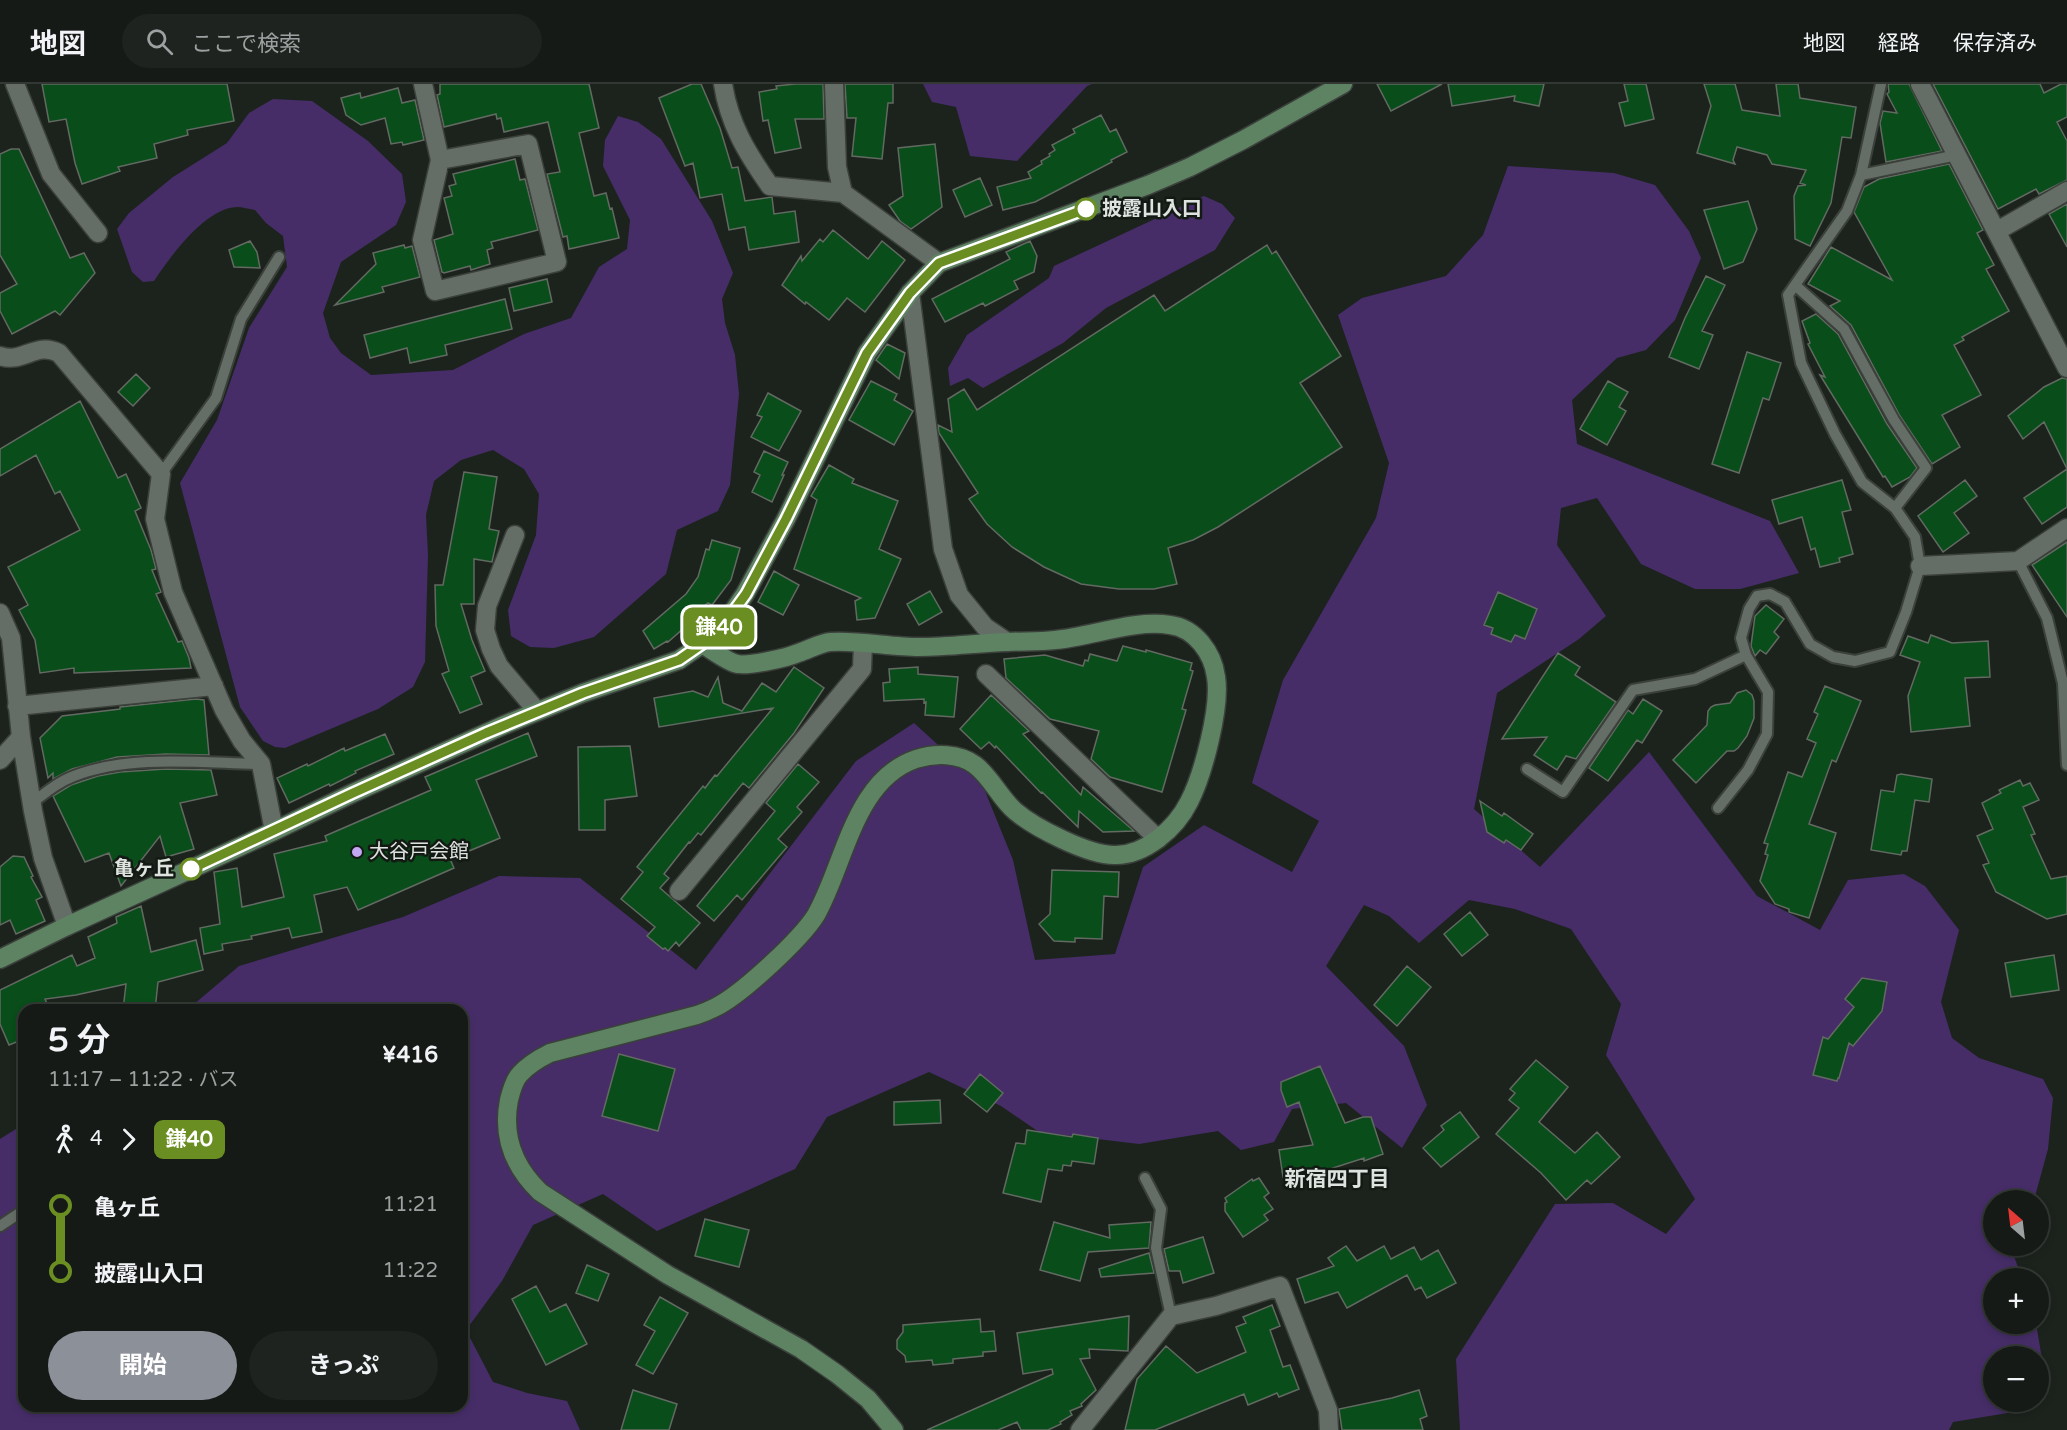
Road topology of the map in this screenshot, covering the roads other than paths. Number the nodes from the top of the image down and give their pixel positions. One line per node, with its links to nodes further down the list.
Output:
1 (15, 84): 14 (street)
2 (423, 84): 9 (street)
3 (723, 84): 12 (street)
4 (834, 84): 12 (street)
5 (1342, 84): 16 (street)
6 (1881, 84): 10 (lane)
7 (1920, 84): 8 (street)
8 (1957, 155): 10 (lane); 13 (street)
9 (440, 160): 9 (street)
10 (1861, 175): 17 (lane)
11 (2067, 191): 13 (street)
12 (843, 193): 16 (street)
13 (1997, 231): 20 (street)
14 (98, 233)
15 (279, 257): 21 (lane)
16 (939, 263): 18 (street)
17 (1795, 285): 22 (lane); 22 (lane)
18 (910, 293): 28 (street); 29 (street)
19 (0, 356): 21 (street)
20 (2067, 368)
21 (161, 474): 33 (street)
22 (1895, 508): 26 (lane)
23 (2067, 528): 25 (street)
24 (515, 535): 35 (street)
25 (2018, 561): 26 (street); 39 (lane)
26 (1920, 566): 31 (lane)
27 (0, 613): 34 (street)
28 (1007, 642): 30 (street); 44 (street)
29 (702, 644): 30 (street); 35 (street)
30 (863, 644): 45 (street)
31 (1746, 655): 40 (lane); 42 (lane)
32 (986, 674): 44 (street)
33 (214, 687): 34 (street); 38 (street)
34 (17, 706): 36 (street)
35 (537, 711): 43 (street)
36 (21, 737): 37 (street); 41 (street)
37 (0, 760)
38 (261, 764): 41 (lane); 43 (street)
39 (2067, 765)
40 (1527, 770)
41 (32, 803): 46 (street)
42 (1718, 808)
43 (274, 831): 46 (street)
44 (1158, 838): 52 (street)
45 (679, 891)
46 (67, 926): 47 (street)
47 (0, 959)
48 (1145, 1178): 51 (lane)
49 (18, 1214): 50 (lane)
50 (0, 1226)
51 (1171, 1316): 53 (street); 54 (street)
52 (894, 1430)
53 (1080, 1430)
54 (1329, 1430)

